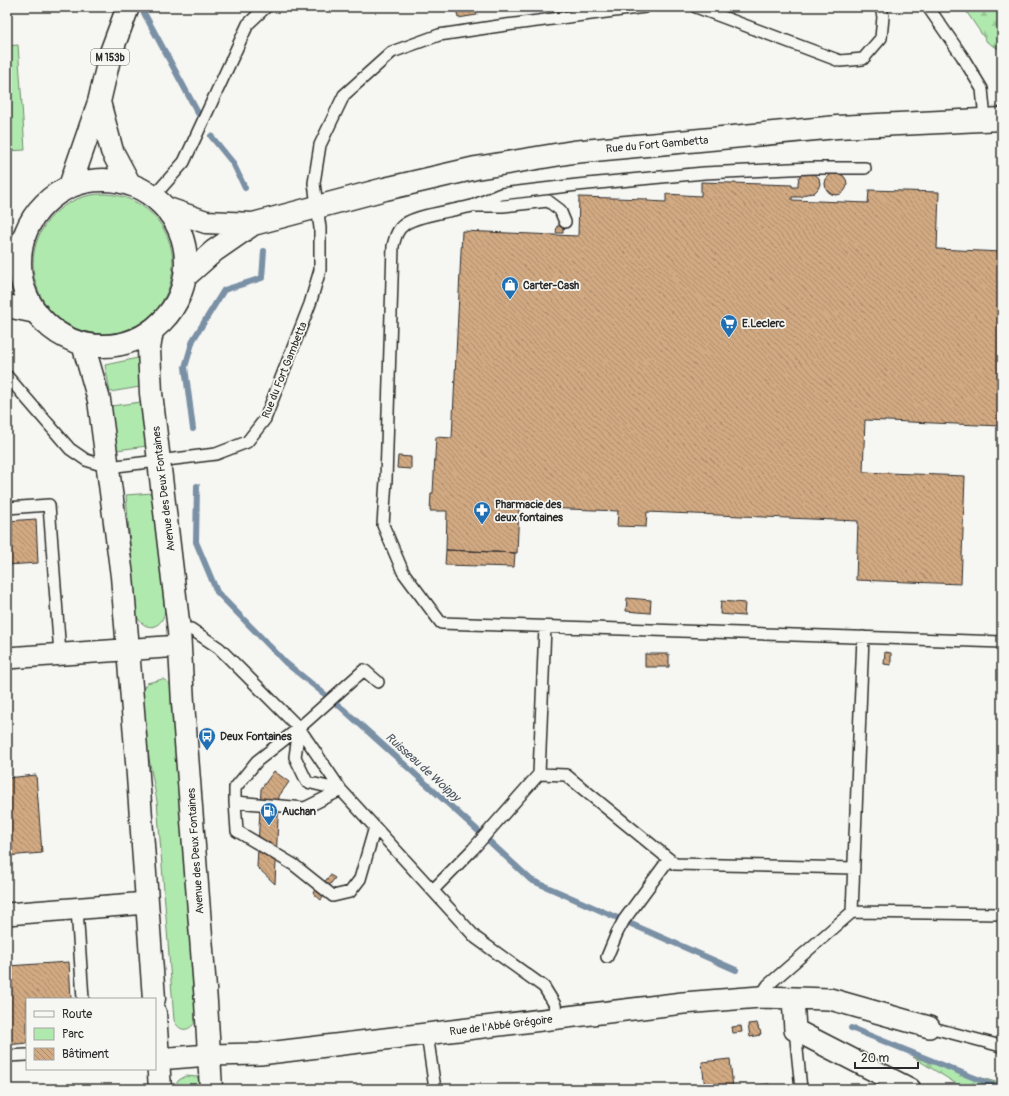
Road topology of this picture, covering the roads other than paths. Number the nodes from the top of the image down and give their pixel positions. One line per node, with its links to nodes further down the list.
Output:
1 (266, 7): 12 (lane)
2 (645, 7): 13 (lane, Rue du Fort Gambetta)
3 (696, 7): 4 (lane)
4 (881, 7)
5 (928, 7): 8 (lane)
6 (127, 10): 7 (main road, M 153b)
7 (99, 102): 10 (main road, M 153b); 11 (main road, M 153b)
8 (993, 119): 13 (main road, Rue du Fort Gambetta)
9 (865, 168): 14 (lane)
10 (129, 183): 11 (main road, Rue du Fort Gambetta); 12 (main road, Rue du Fort Gambetta)
11 (70, 186): 17 (main road, Rue du Fort Gambetta)
12 (161, 203): 16 (main road, Rue du Fort Gambetta); 18 (main road)
13 (317, 206): 16 (main road, Rue du Fort Gambetta); 24 (lane, Rue du Fort Gambetta)
14 (472, 206): 15 (lane); 27 (lane)
15 (565, 222)
16 (254, 224): 18 (main road, Rue du Fort Gambetta)
17 (13, 260): 20 (main road, Rue du Fort Gambetta)
18 (187, 275): 21 (main road)
19 (7, 306): 20 (main road)
20 (36, 312): 22 (main road)
21 (152, 331): 22 (main road); 24 (main road, Avenue des Deux Fontaines)
22 (83, 344): 25 (main road)
23 (7, 376): 25 (lane, Rue du Fort Gambetta)
24 (160, 462): 25 (lane, Rue du Fort Gambetta); 29 (main road, Avenue des Deux Fontaines)
25 (108, 467): 31 (main road)
26 (7, 508): 32 (lane)
27 (545, 627): 28 (lane); 36 (lane)
28 (863, 637): 30 (lane); 41 (lane)
29 (179, 638): 31 (street); 35 (lane); 60 (main road, Avenue des Deux Fontaines)
30 (1002, 642)
31 (128, 649): 32 (street); 43 (main road)
32 (60, 654): 33 (street)
33 (7, 658)
34 (378, 682): 35 (lane)
35 (303, 724): 37 (lane); 37 (lane); 38 (lane)
36 (538, 774): 40 (lane); 42 (lane)
37 (341, 790): 38 (lane); 39 (lane)
38 (235, 802): 39 (lane)
39 (375, 827): 42 (lane)
40 (672, 862): 41 (lane); 48 (lane)
41 (854, 868): 45 (lane)
42 (433, 890): 53 (lane)
43 (147, 903): 44 (street); 51 (main road)
44 (77, 909): 46 (street); 50 (lane)
45 (852, 912): 47 (lane); 49 (lane)
46 (7, 914)
47 (1002, 914)
48 (607, 956)
49 (760, 997): 52 (street, Rue de l'Abbé Grégoire); 53 (street, Rue de l'Abbé Grégoire)
50 (83, 998)
51 (154, 998)
52 (793, 998): 54 (street, Rue de l'Abbé Grégoire); 56 (street)
53 (557, 1018): 57 (street, Rue de l'Abbé Grégoire)
54 (929, 1027): 58 (lane)
55 (156, 1028): 62 (main road)
56 (795, 1030): 66 (lane); 67 (street)
57 (428, 1034): 60 (street, Rue de l'Abbé Grégoire); 65 (lane)
58 (1002, 1046)
59 (26, 1055): 61 (lane)
60 (210, 1055): 62 (street); 64 (main road, Avenue des Deux Fontaines)
61 (7, 1056)
62 (158, 1059): 63 (main road)
63 (160, 1089)
64 (212, 1089)
65 (435, 1089)
66 (801, 1089)
67 (910, 1089)

